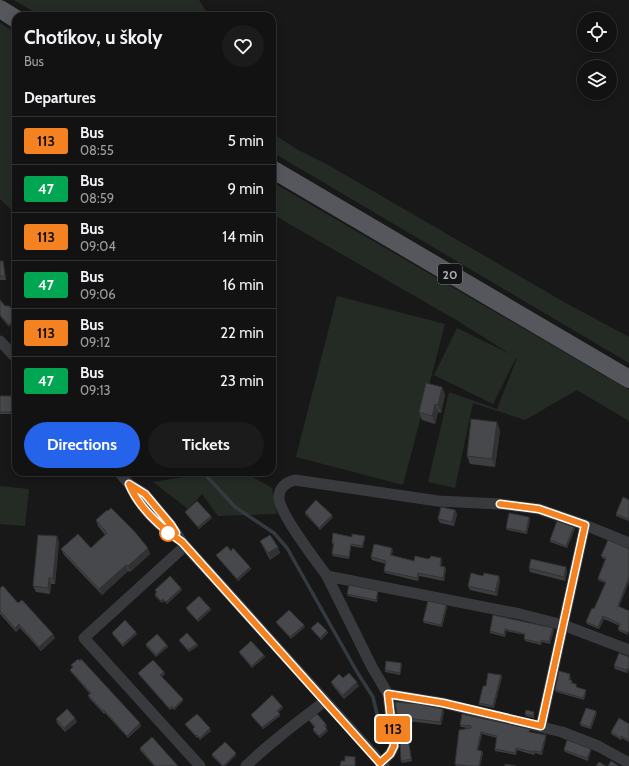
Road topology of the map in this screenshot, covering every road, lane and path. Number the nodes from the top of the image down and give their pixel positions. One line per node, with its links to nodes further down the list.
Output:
1 (0, 10): 2 (main road)
2 (12, 17)
3 (276, 171): 6 (main road, 20)
4 (0, 341): 5 (street)
5 (12, 354)
6 (629, 379)
7 (122, 476): 10 (street)
8 (585, 525): 9 (street); 11 (street); 12 (street)
9 (629, 542)
10 (184, 544): 15 (street); 19 (street)
11 (327, 576): 12 (street); 14 (street)
12 (563, 625): 13 (street); 16 (street)
13 (629, 650)
14 (388, 694): 16 (street); 18 (street)
15 (325, 702): 18 (street); 20 (street)
16 (541, 726): 17 (street)
17 (629, 763)
18 (382, 764)
19 (200, 766)
20 (246, 766)

